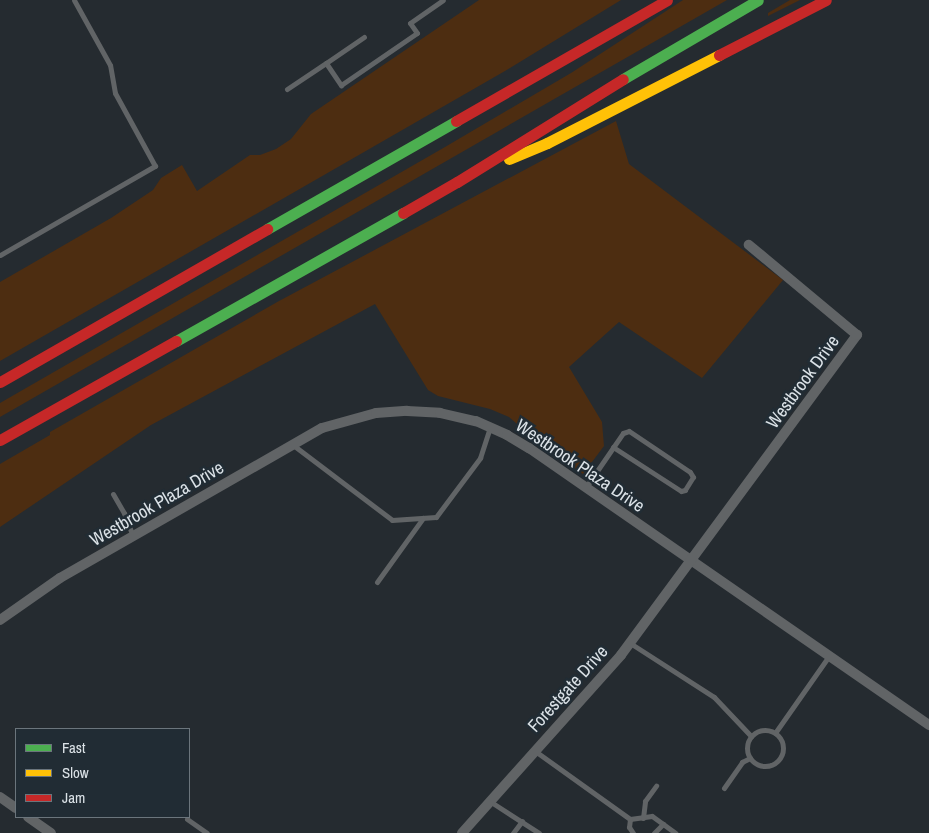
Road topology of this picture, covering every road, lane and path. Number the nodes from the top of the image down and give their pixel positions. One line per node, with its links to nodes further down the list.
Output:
1 (74, 0): 13 (lane)
2 (443, 0): 8 (lane)
3 (667, 0): 9 (highway)
4 (758, 0): 11 (highway)
5 (826, 0): 11 (highway)
6 (637, 3): 9 (highway)
7 (364, 37): 8 (lane)
8 (326, 64): 10 (lane)
9 (545, 69): 14 (highway)
10 (287, 89)
11 (457, 182): 16 (highway)
12 (749, 246): 23 (street, Westbrook Drive)
13 (0, 255)
14 (0, 382)
15 (490, 428): 17 (street, Westbrook Plaza Drive); 19 (street, Westbrook Plaza Drive); 21 (lane)
16 (0, 440)
17 (292, 445): 21 (lane); 22 (street, Westbrook Plaza Drive)
18 (613, 447): 18 (lane); 19 (lane)
19 (586, 488): 23 (street, Westbrook Plaza Drive)
20 (113, 494): 22 (lane)
21 (423, 518): 24 (lane)
22 (133, 537): 25 (street, Westbrook Plaza Drive)
23 (691, 561): 26 (street, Forestgate Drive); 27 (street, Westbrook Plaza Drive)
24 (377, 582)
25 (0, 620)
26 (630, 643): 30 (lane); 31 (street, Forestgate Drive)
27 (829, 655): 28 (street, Westbrook Plaza Drive); 29 (lane)
28 (929, 725)
29 (775, 733): 30 (lane); 32 (lane)
30 (751, 736): 32 (lane)
31 (535, 751): 35 (street, Forestgate Drive); 39 (lane)
32 (750, 758): 34 (lane)
33 (656, 786): 37 (lane)
34 (724, 788)
35 (490, 801): 40 (lane); 44 (street, Forestgate Drive)
36 (29, 818): 42 (street)
37 (643, 818): 39 (lane); 41 (lane)
38 (187, 819): 43 (lane)
39 (630, 819): 47 (lane)
40 (522, 821): 45 (lane); 46 (lane)
41 (663, 824): 48 (lane); 49 (lane)
42 (51, 833)
43 (207, 833)
44 (462, 833)
45 (513, 833)
46 (539, 833)
47 (633, 833)
48 (654, 833)
49 (675, 833)

